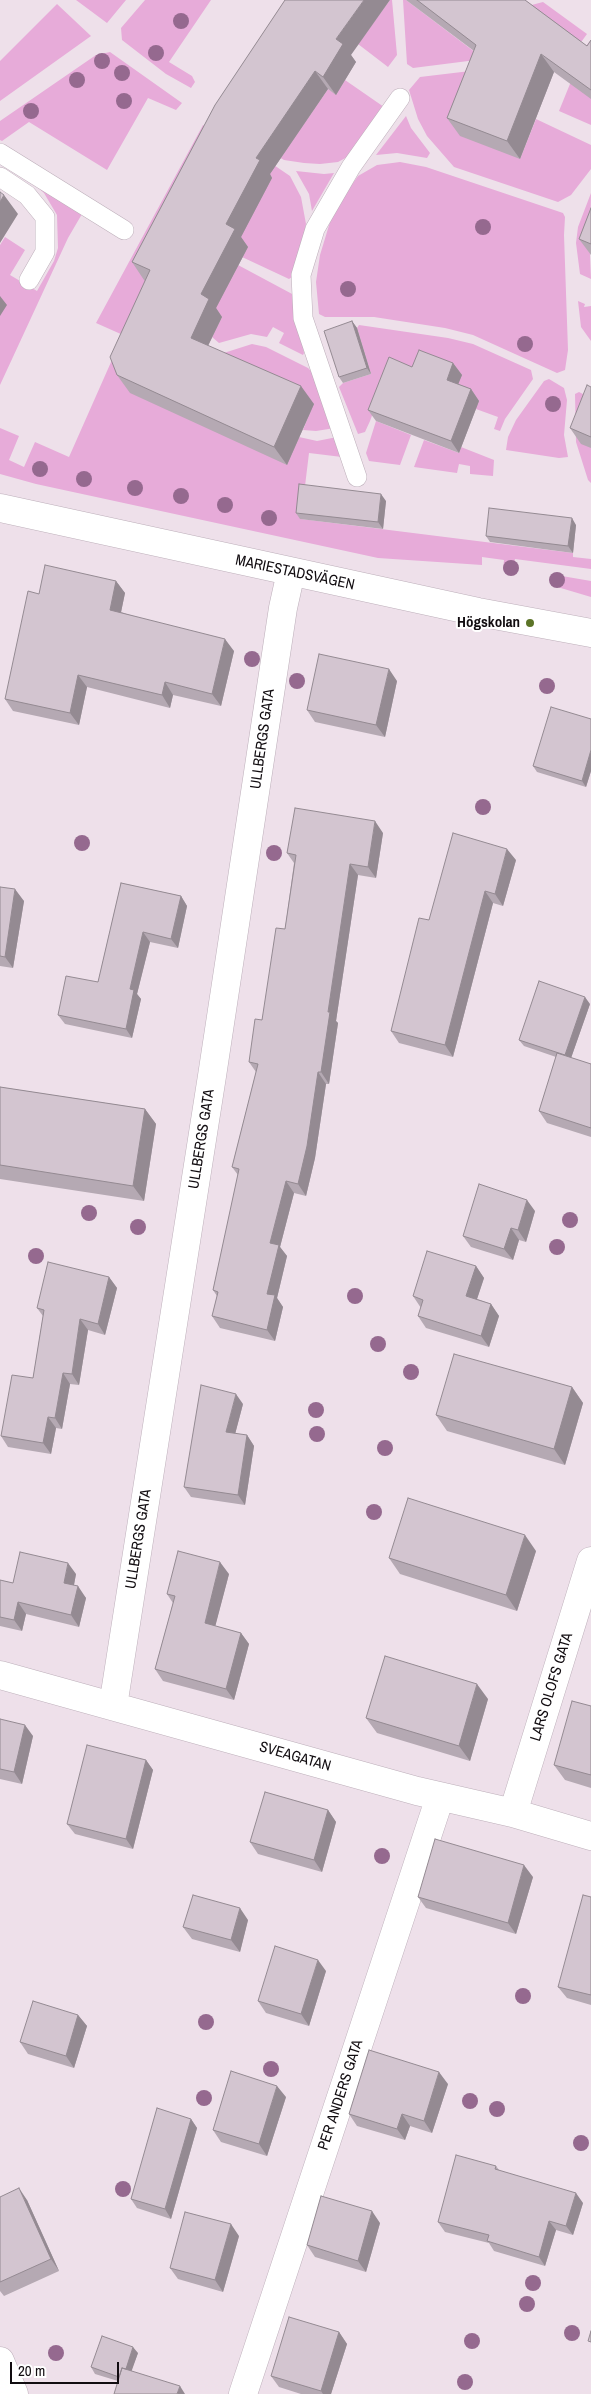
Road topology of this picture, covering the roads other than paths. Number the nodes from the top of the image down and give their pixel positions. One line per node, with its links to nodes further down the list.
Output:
1 (400, 98): 6 (lane)
2 (0, 153): 4 (lane)
3 (0, 177): 5 (lane)
4 (124, 230)
5 (29, 280)
6 (357, 476)
7 (0, 508): 8 (street, MARIESTADSVÄGEN)
8 (290, 572): 9 (street, MARIESTADSVÄGEN); 12 (street, ULLBERGS GATA)
9 (591, 633)
10 (590, 1567): 14 (street, LARS OLOFS GATA)
11 (0, 1675): 12 (street, SVEAGATAN)
12 (113, 1706): 13 (street, SVEAGATAN)
13 (440, 1797): 14 (street, SVEAGATAN); 18 (street, PER ANDERS GATA)
14 (513, 1813): 15 (street, SVEAGATAN)
15 (591, 1836)
16 (0, 2361): 17 (street)
17 (14, 2394)
18 (242, 2394)

